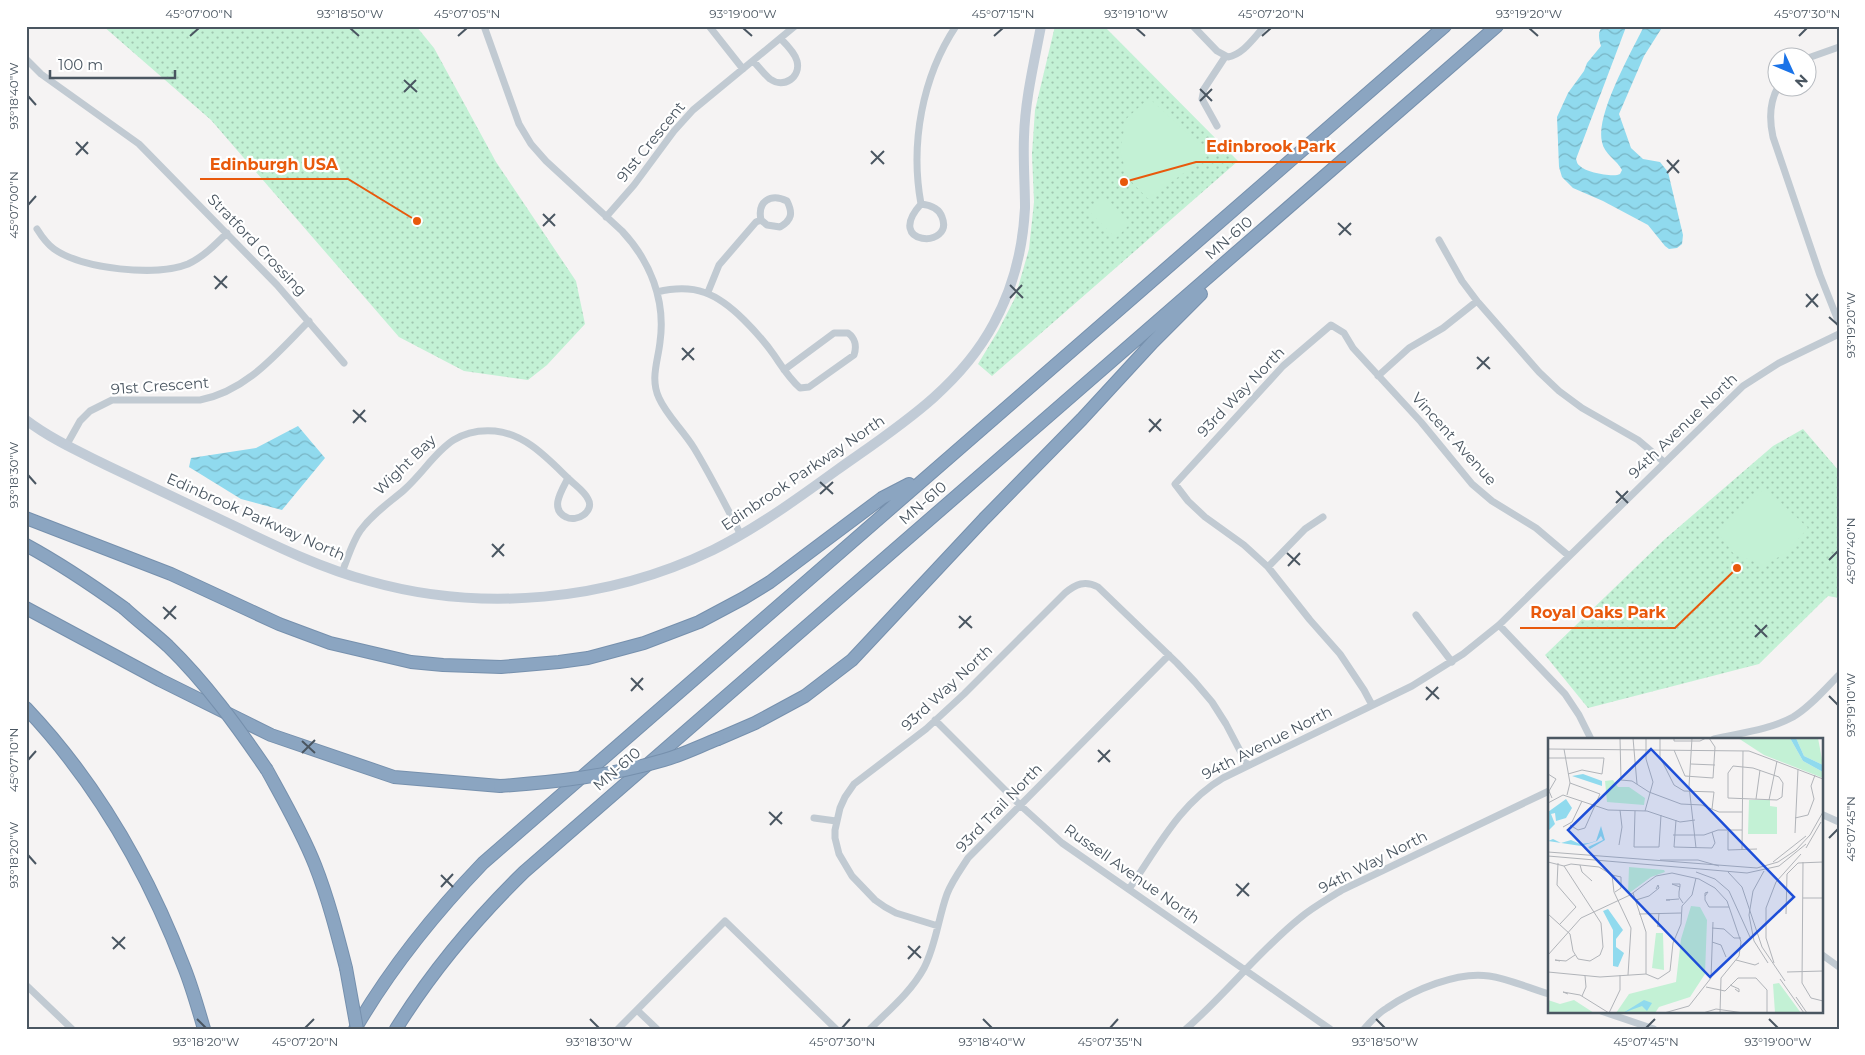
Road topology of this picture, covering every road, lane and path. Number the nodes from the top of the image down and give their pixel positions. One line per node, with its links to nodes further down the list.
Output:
1 (484, 26): 21 (street)
2 (709, 26): 16 (street)
3 (794, 26): 10 (street, 91st Crescent)
4 (956, 26): 20 (street)
5 (1041, 26): 43 (street, Edinbrook Parkway North)
6 (1193, 26): 13 (street)
7 (1265, 26): 13 (street)
8 (1445, 26): 39 (highway, MN-610)
9 (1497, 26): 17 (highway, MN-610)
10 (781, 39): 15 (street, 91st Crescent); 15 (street)
11 (1839, 47): 12 (street)
12 (1818, 54)
13 (1225, 57): 19 (street)
14 (26, 59): 24 (street, Stratford Crossing)
15 (754, 62): 16 (street, 91st Crescent)
16 (743, 69): 21 (street, 91st Crescent)
17 (1429, 86): 48 (highway, bridge); 78 (highway, MN-610)
18 (1774, 98): 30 (street)
19 (1217, 126)
20 (921, 204): 20 (street)
21 (606, 216): 26 (street)
22 (761, 220): 22 (street); 27 (street)
23 (37, 229): 24 (street)
24 (227, 233): 29 (street, Stratford Crossing)
25 (1439, 240): 28 (street)
26 (657, 292): 27 (street); 43 (street)
27 (708, 292): 34 (street)
28 (1477, 301): 35 (street); 38 (street)
29 (309, 321): 33 (street, Stratford Crossing); 37 (street, 91st Crescent)
30 (1839, 323)
31 (1332, 325): 35 (street, Vincent Avenue); 46 (street, 93rd Way North)
32 (1839, 334): 38 (street, 94th Avenue North)
33 (344, 363)
34 (784, 370): 34 (street)
35 (1378, 376): 45 (street, Vincent Avenue)
36 (26, 420): 37 (street, Edinbrook Parkway North)
37 (66, 446): 47 (street, Edinbrook Parkway North)
38 (1664, 462): 45 (street, 94th Avenue North)
39 (925, 477): 41 (highway); 77 (highway, MN-610)
40 (568, 478): 40 (street, Wight Bay); 47 (street, Wight Bay)
41 (26, 518)
42 (1323, 518): 46 (street)
43 (741, 535): 47 (street, Edinbrook Parkway North)
44 (26, 545): 77 (highway, bridge)
45 (1569, 556): 50 (street, 94th Avenue North)
46 (1268, 567): 54 (street)
47 (342, 572)
48 (26, 608)
49 (1416, 615): 52 (street)
50 (1499, 625): 52 (street, 94th Avenue North); 58 (street)
51 (1169, 655): 56 (street, 93rd Way North); 59 (street); 61 (street, 93rd Trail North)
52 (1452, 662): 54 (street, 94th Avenue North)
53 (1839, 675): 57 (street)
54 (1372, 705): 59 (street, 94th Avenue North)
55 (26, 708): 76 (highway)
56 (935, 720): 61 (street, Russell Avenue North); 64 (street, 93rd Way North)
57 (1727, 737)
58 (1590, 738)
59 (1248, 766): 66 (street, 94th Avenue North)
60 (1548, 791): 70 (street, 94th Way North)
61 (1020, 805): 66 (street, Russell Avenue North); 67 (street, 93rd Trail North)
62 (1822, 814): 65 (street)
63 (814, 818): 64 (street)
64 (836, 821): 67 (street)
65 (1839, 822)
66 (1129, 889): 70 (street, Russell Avenue North)
67 (938, 926): 82 (street, 93rd Trail North)
68 (1822, 955): 69 (street)
69 (1839, 967)
70 (1246, 970): 83 (street, 94th Way North); 84 (street, Russell Avenue North)
71 (26, 985): 75 (street)
72 (1548, 994): 85 (street)
73 (637, 1010): 79 (street); 80 (street); 81 (street)
74 (1604, 1012): 86 (street)
75 (72, 1029)
76 (204, 1029)
77 (356, 1029)
78 (396, 1029)
79 (618, 1029)
80 (657, 1029)
81 (836, 1029)
82 (870, 1029)
83 (1186, 1029)
84 (1330, 1029)
85 (1364, 1029)
86 (1654, 1029)

